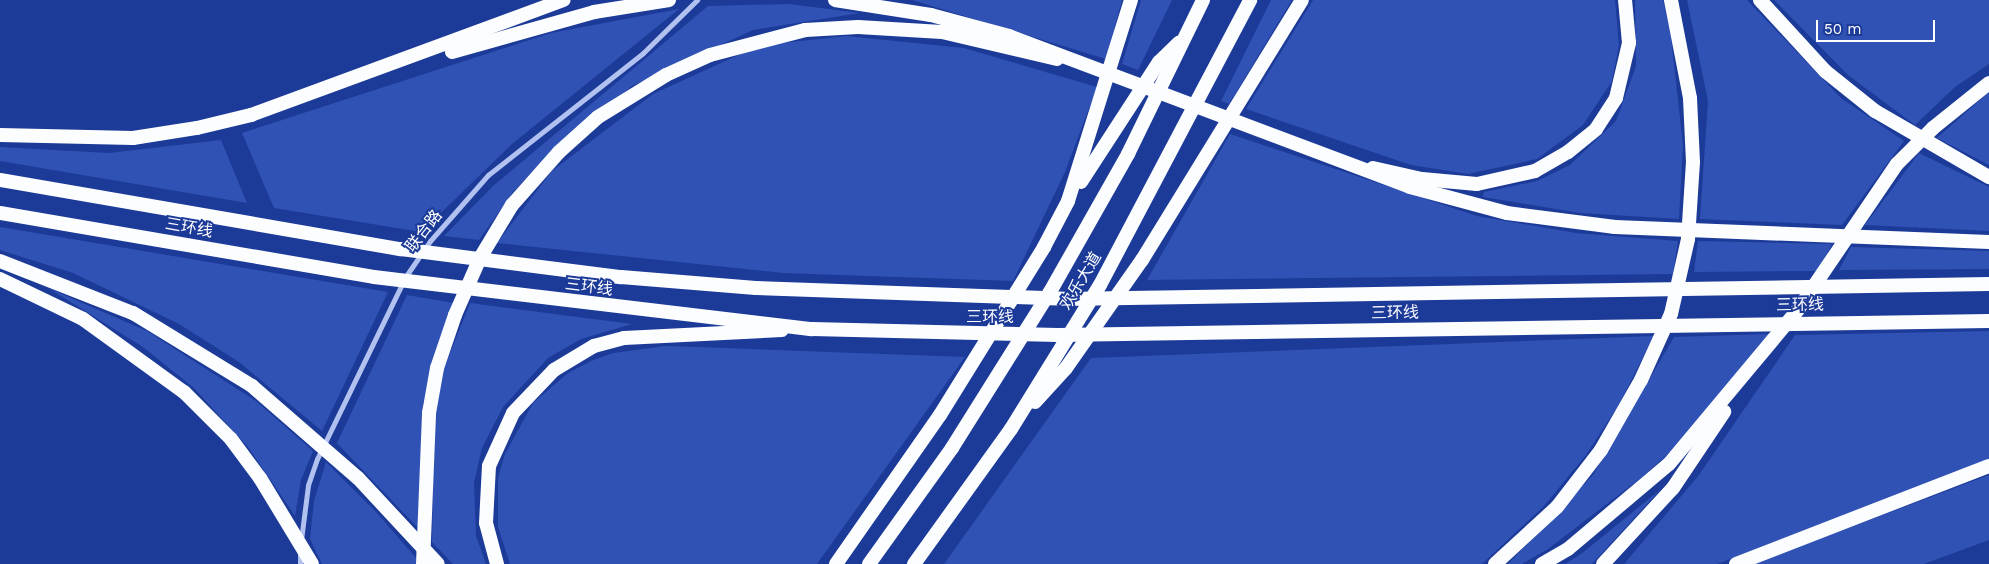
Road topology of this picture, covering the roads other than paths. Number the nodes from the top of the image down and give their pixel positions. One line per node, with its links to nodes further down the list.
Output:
1 (670, 0): 14 (highway)
2 (697, 0): 32 (street, 联合路)
3 (835, 0): 13 (highway, bridge)
4 (1132, 0): 20 (highway)
5 (1203, 0): 12 (highway, 欢乐大道)
6 (1250, 0): 30 (highway, 欢乐大道)
7 (1302, 0): 26 (highway)
8 (1624, 0): 17 (highway)
9 (1671, 0): 40 (highway)
10 (1760, 0): 18 (highway, bridge)
11 (562, 1): 14 (highway)
12 (1186, 38): 20 (highway); 38 (highway, 欢乐大道)
13 (1092, 67): 17 (highway, bridge); 34 (highway, bridge)
14 (351, 80): 16 (highway)
15 (1989, 83): 29 (highway)
16 (0, 134)
17 (1357, 165): 22 (highway, bridge)
18 (1989, 177)
19 (0, 180): 26 (highway, 三环线, bridge)
20 (1068, 201): 37 (highway)
21 (0, 213): 28 (highway, 三环线, bridge)
22 (1989, 242)
23 (0, 261): 35 (highway, bridge)
24 (0, 279): 33 (highway, bridge)
25 (1989, 284): 26 (highway, 三环线, bridge)
26 (1115, 298): 30 (highway)
27 (1989, 321): 28 (highway, 三环线, bridge)
28 (812, 329): 36 (highway, bridge)
29 (1750, 372): 41 (highway); 42 (highway)
30 (1012, 429): 39 (highway, 欢乐大道)
31 (1989, 466): 43 (highway)
32 (300, 564)
33 (312, 564)
34 (423, 564)
35 (438, 564)
36 (497, 564)
37 (836, 564)
38 (869, 564)
39 (914, 564)
40 (1495, 564)
41 (1542, 564)
42 (1603, 564)
43 (1736, 564)

